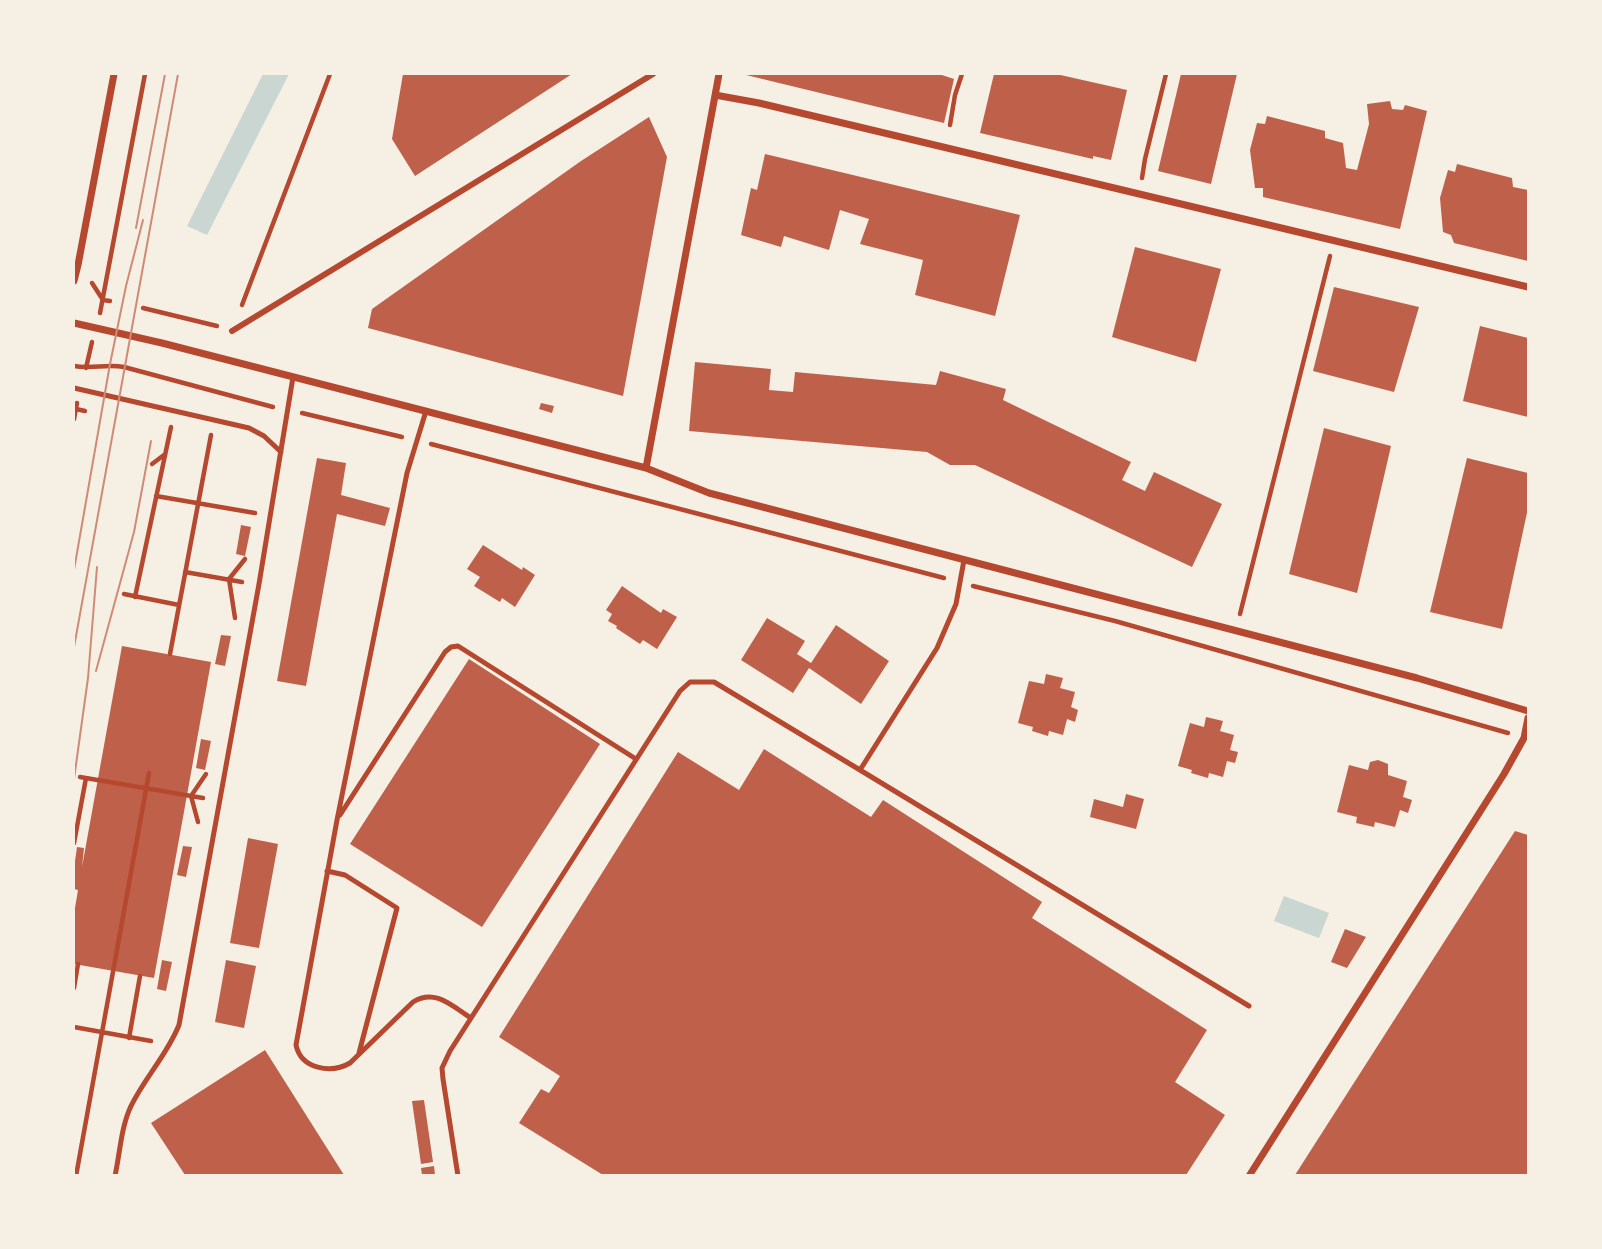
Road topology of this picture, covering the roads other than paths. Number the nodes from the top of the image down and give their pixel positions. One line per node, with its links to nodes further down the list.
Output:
1 (114, 74): 5 (street)
2 (653, 74): 8 (street)
3 (719, 74): 4 (street)
4 (715, 95): 6 (street); 13 (street)
5 (74, 281)
6 (1528, 287)
7 (74, 323): 9 (street)
8 (233, 331)
9 (293, 377): 11 (street); 12 (lane)
10 (74, 388): 12 (lane)
11 (426, 411): 13 (street); 19 (lane)
12 (281, 452): 24 (lane)
13 (646, 468): 14 (street)
14 (964, 560): 15 (street); 18 (lane)
15 (1528, 711)
16 (1528, 718): 26 (street)
17 (636, 759): 18 (lane); 19 (lane); 22 (lane)
18 (860, 770): 21 (lane)
19 (337, 820): 20 (lane)
20 (327, 871): 23 (lane); 23 (lane)
21 (1249, 1006)
22 (471, 1018): 23 (lane); 25 (lane)
23 (358, 1056)
24 (116, 1175)
25 (458, 1175)
26 (1249, 1175)

